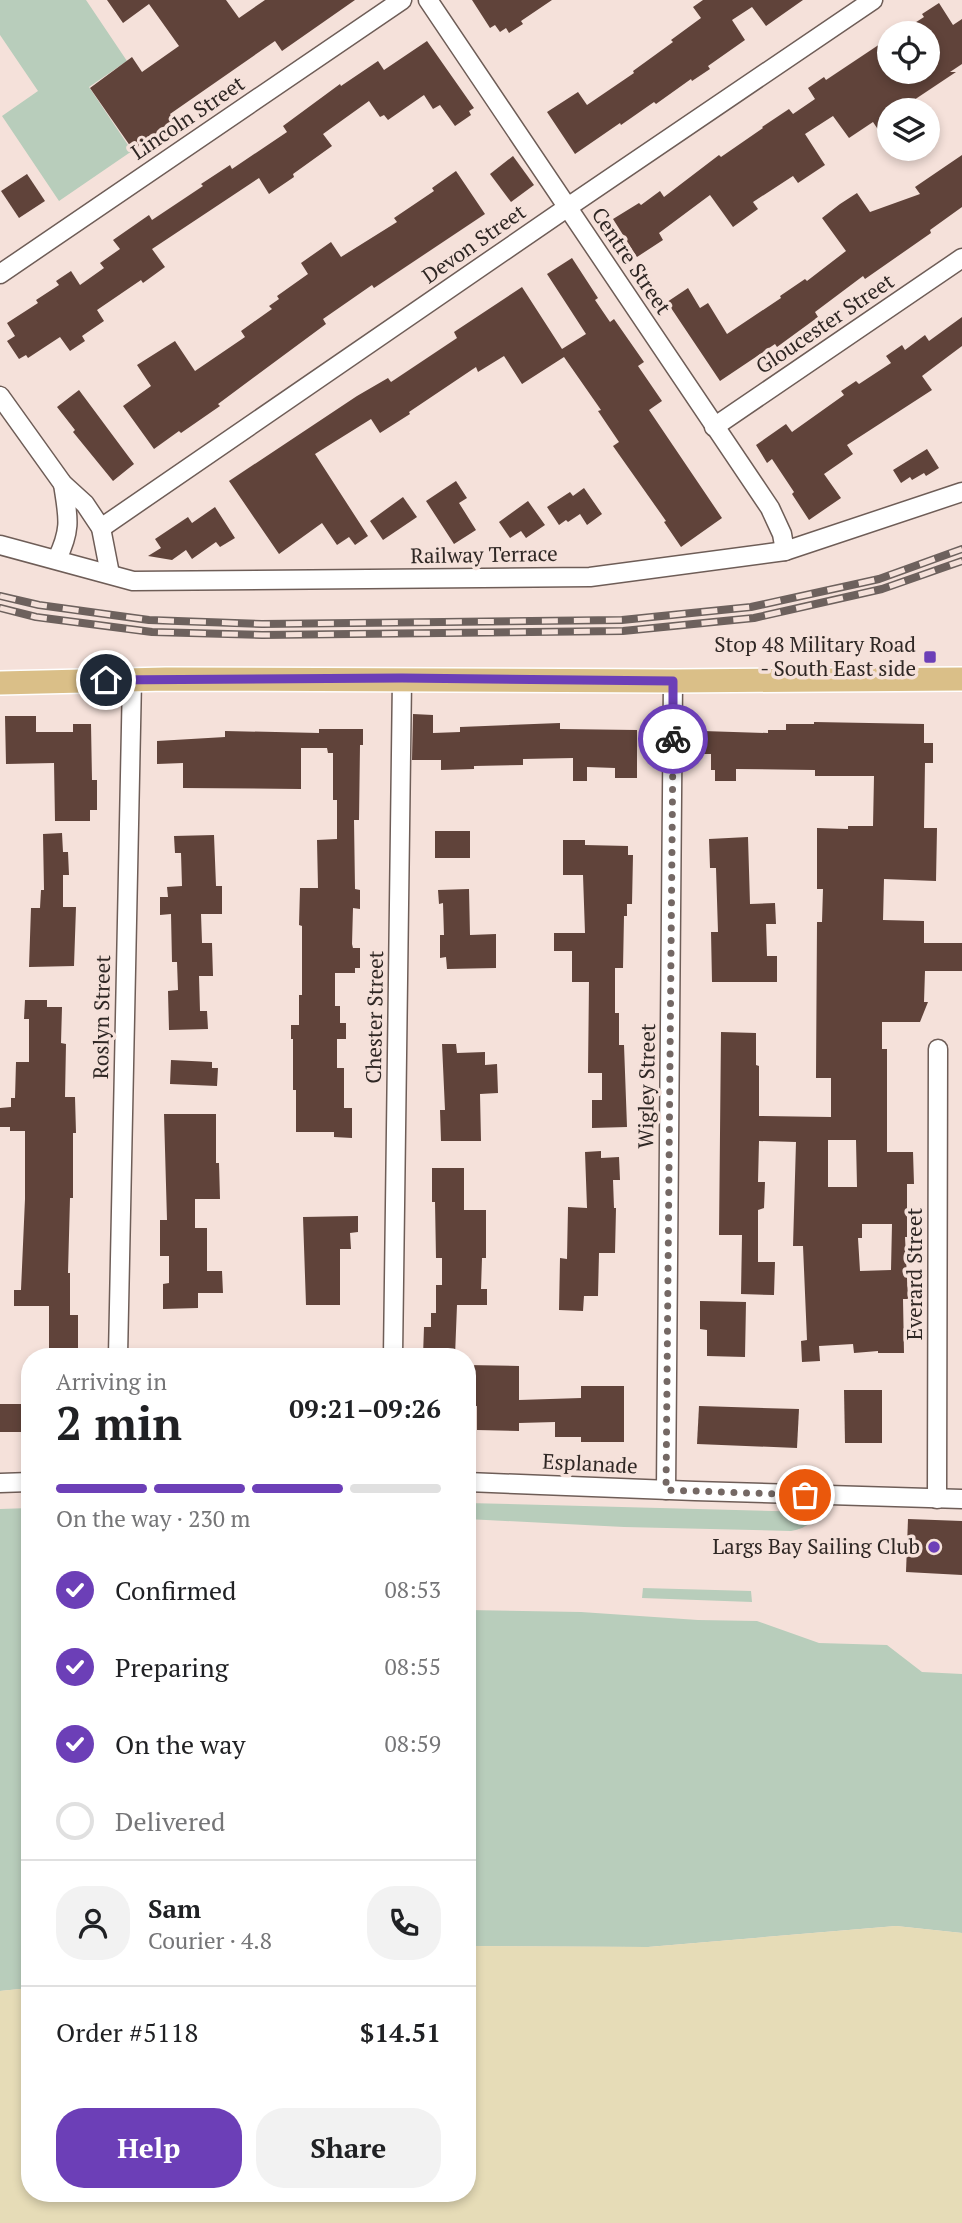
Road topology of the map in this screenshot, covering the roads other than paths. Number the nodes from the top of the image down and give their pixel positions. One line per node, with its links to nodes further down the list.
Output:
1 (402, 0): 6 (street, Lincoln Street)
2 (428, 0): 4 (street, Centre Street)
3 (873, 0): 4 (street, Devon Street)
4 (568, 207): 8 (street, Centre Street); 11 (street, Devon Street)
5 (962, 258): 8 (street, Gloucester Street)
6 (0, 274)
7 (0, 396): 9 (street)
8 (714, 427): 13 (street, Centre Street)
9 (63, 484): 11 (street); 14 (street)
10 (962, 492): 13 (street, Railway Terrace)
11 (101, 528): 15 (street)
12 (0, 545): 14 (street, Railway Terrace)
13 (785, 551): 15 (street, Railway Terrace)
14 (57, 559): 15 (street, Railway Terrace)
15 (110, 574)
16 (402, 678): 17 (main road); 19 (main road); 23 (street, Chester Street)
17 (132, 679): 20 (main road); 22 (street, Roslyn Street)
18 (962, 679): 19 (main road)
19 (673, 681): 27 (street, Wigley Street)
20 (0, 683)
21 (938, 1049): 28 (street, Everard Street)
22 (118, 1348)
23 (393, 1348)
24 (21, 1482): 26 (street)
25 (476, 1482): 27 (street, Esplanade)
26 (0, 1483)
27 (666, 1490): 28 (street, Esplanade)
28 (937, 1499): 29 (street, Esplanade)
29 (962, 1499)

